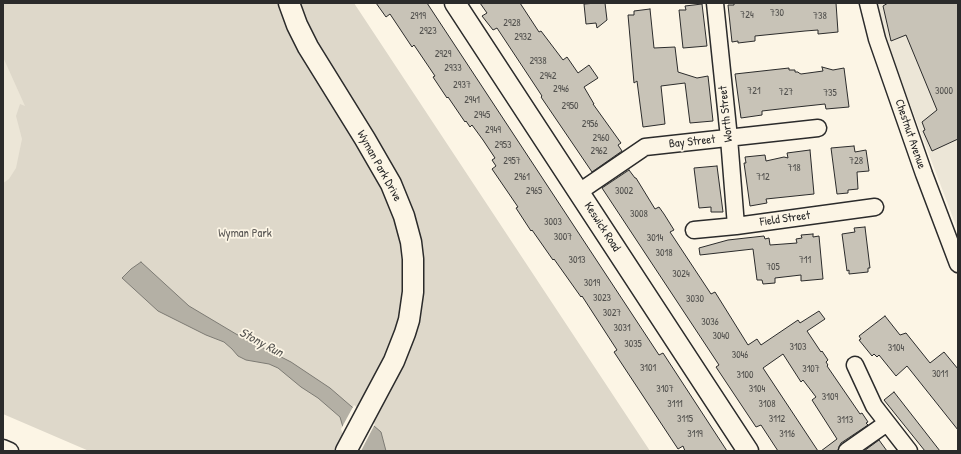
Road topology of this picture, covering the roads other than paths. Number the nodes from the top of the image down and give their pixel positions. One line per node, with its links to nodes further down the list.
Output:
1 (289, 3): 16 (street, Wyman Park Drive)
2 (456, 3): 7 (street, Keswick Road)
3 (715, 3): 6 (street, Worth Street)
4 (868, 3): 11 (street, Chestnut Avenue)
5 (818, 128): 6 (street, Bay Street)
6 (729, 138): 7 (street, Bay Street); 9 (street, Worth Street)
7 (579, 192): 17 (street, Keswick Road)
8 (875, 207): 9 (street, Field Street)
9 (736, 226): 10 (street, Field Street)
10 (694, 230)
11 (958, 264)
12 (855, 365): 13 (street)
13 (887, 423): 18 (street); 19 (street)
14 (3, 448): 15 (street)
15 (10, 451)
16 (346, 451)
17 (748, 451)
18 (847, 451)
19 (909, 451)

